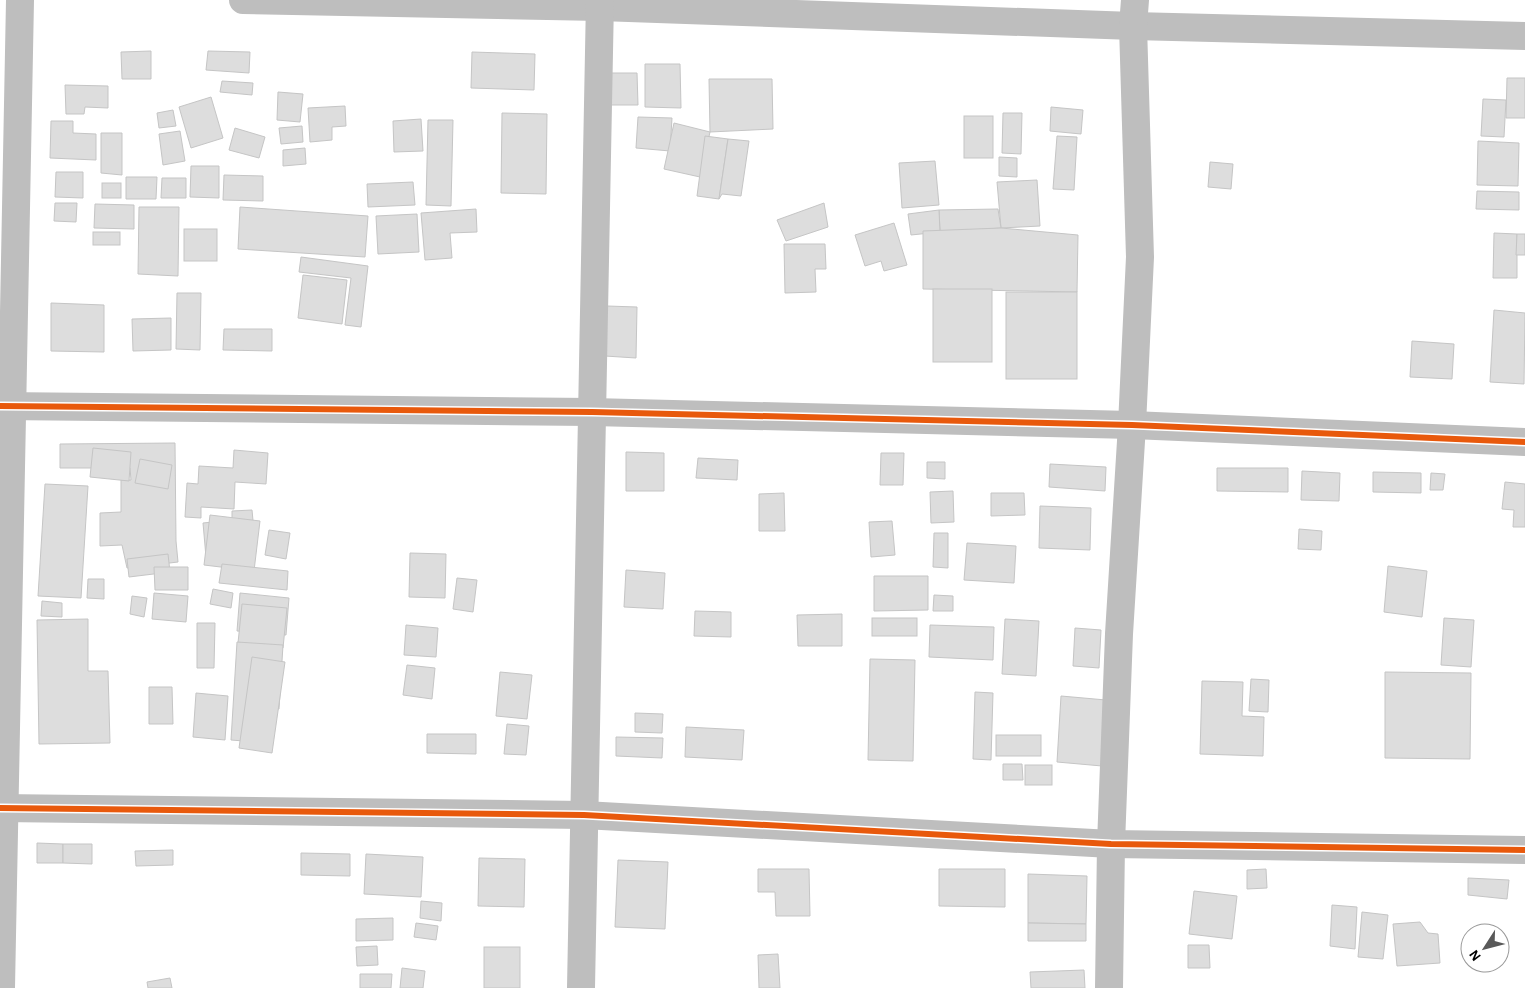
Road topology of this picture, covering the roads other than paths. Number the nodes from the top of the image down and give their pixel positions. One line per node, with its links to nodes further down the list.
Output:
1 (20, 0): 6 (street)
2 (243, 0): 3 (street)
3 (600, 3): 4 (street); 7 (street)
4 (1134, 13): 5 (street); 8 (street)
5 (1525, 36)
6 (6, 406): 7 (street); 10 (street)
7 (592, 412): 8 (street); 11 (street)
8 (1132, 424): 9 (street); 12 (street)
9 (1525, 442)
10 (2, 808): 11 (street); 14 (street)
11 (584, 815): 12 (street); 15 (street)
12 (1110, 844): 13 (street); 16 (street)
13 (1525, 850)
14 (2, 988)
15 (580, 988)
16 (1109, 988)

